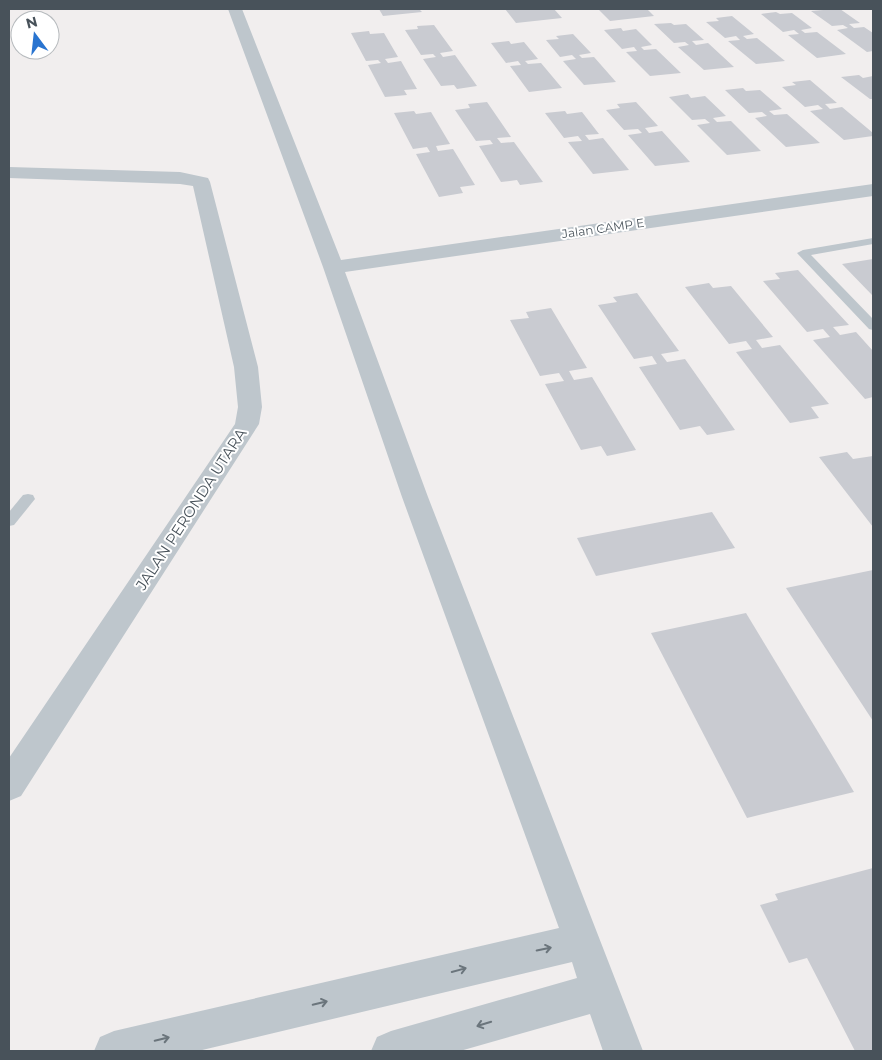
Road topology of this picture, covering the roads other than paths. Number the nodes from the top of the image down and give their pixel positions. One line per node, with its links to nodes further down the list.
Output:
1 (235, 9): 5 (street)
2 (9, 172): 9 (street, JALAN PERONDA UTARA)
3 (873, 190): 5 (street, Jalan CAMP E)
4 (873, 241): 6 (lane)
5 (332, 266): 10 (street)
6 (873, 326)
7 (28, 500): 8 (lane)
8 (9, 521)
9 (9, 786)
10 (583, 941): 11 (street); 13 (street, one-way to 10)
11 (601, 991): 12 (street, one-way to 12); 14 (street)
12 (407, 1047)
13 (114, 1051)
14 (623, 1051)

